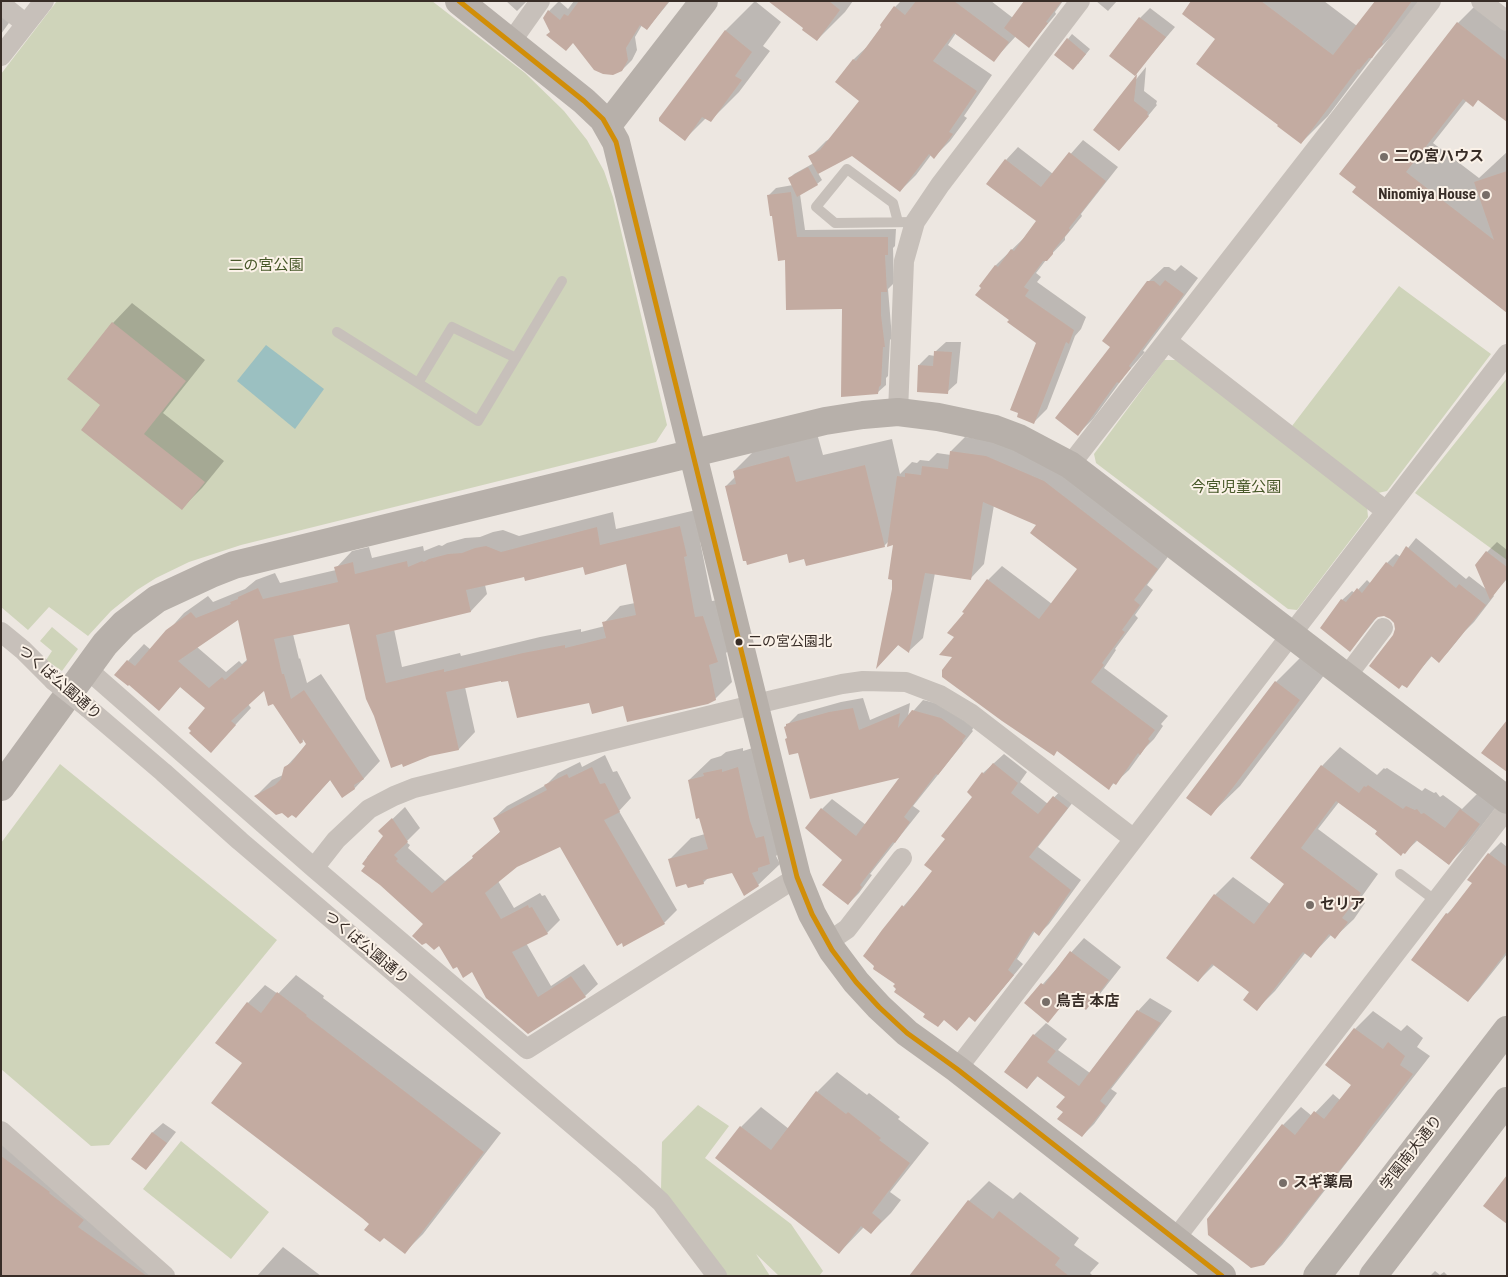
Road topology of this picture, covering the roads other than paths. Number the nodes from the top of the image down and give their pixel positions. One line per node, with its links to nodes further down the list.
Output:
1 (44, 1): 10 (street)
2 (459, 1): 11 (street)
3 (540, 1): 11 (street)
4 (704, 1): 13 (street)
5 (1080, 1): 14 (street)
6 (1431, 1): 17 (street)
7 (1481, 1): 9 (street)
8 (1, 4): 10 (street)
9 (1507, 21)
10 (26, 24): 12 (street)
11 (511, 42): 13 (street)
12 (1, 56)
13 (608, 125): 22 (street)
14 (907, 222): 14 (lane); 21 (street)
15 (562, 281): 19 (lane)
16 (336, 332): 20 (lane)
17 (1167, 341): 23 (street); 24 (street)
18 (1507, 354): 24 (street)
19 (516, 358): 20 (lane); 20 (lane)
20 (418, 383)
21 (898, 412): 22 (street); 23 (street)
22 (693, 454): 28 (street); 30 (street)
23 (1070, 465): 27 (street)
24 (1386, 512): 27 (street)
25 (1383, 628): 29 (street)
26 (1, 632): 47 (street, つくば公園通り, bridge)
27 (1291, 635): 29 (street); 34 (street)
28 (87, 669): 31 (street); 36 (street)
29 (1346, 677): 32 (street)
30 (754, 705): 34 (street); 36 (street); 38 (street)
31 (1, 787)
32 (1507, 800)
33 (1507, 809): 39 (street)
34 (1134, 839): 42 (street)
35 (902, 858): 40 (street)
36 (314, 868): 38 (street)
37 (1400, 874): 39 (lane)
38 (797, 877): 40 (street)
39 (1436, 901): 45 (street)
40 (828, 942): 42 (street)
41 (1507, 1030): 49 (street, 学園南大通り)
42 (957, 1069): 45 (street)
43 (1507, 1101): 50 (street)
44 (1, 1131): 46 (street)
45 (1175, 1239): 48 (street)
46 (165, 1276)
47 (717, 1276)
48 (1222, 1276)
49 (1317, 1276)
50 (1373, 1276)

